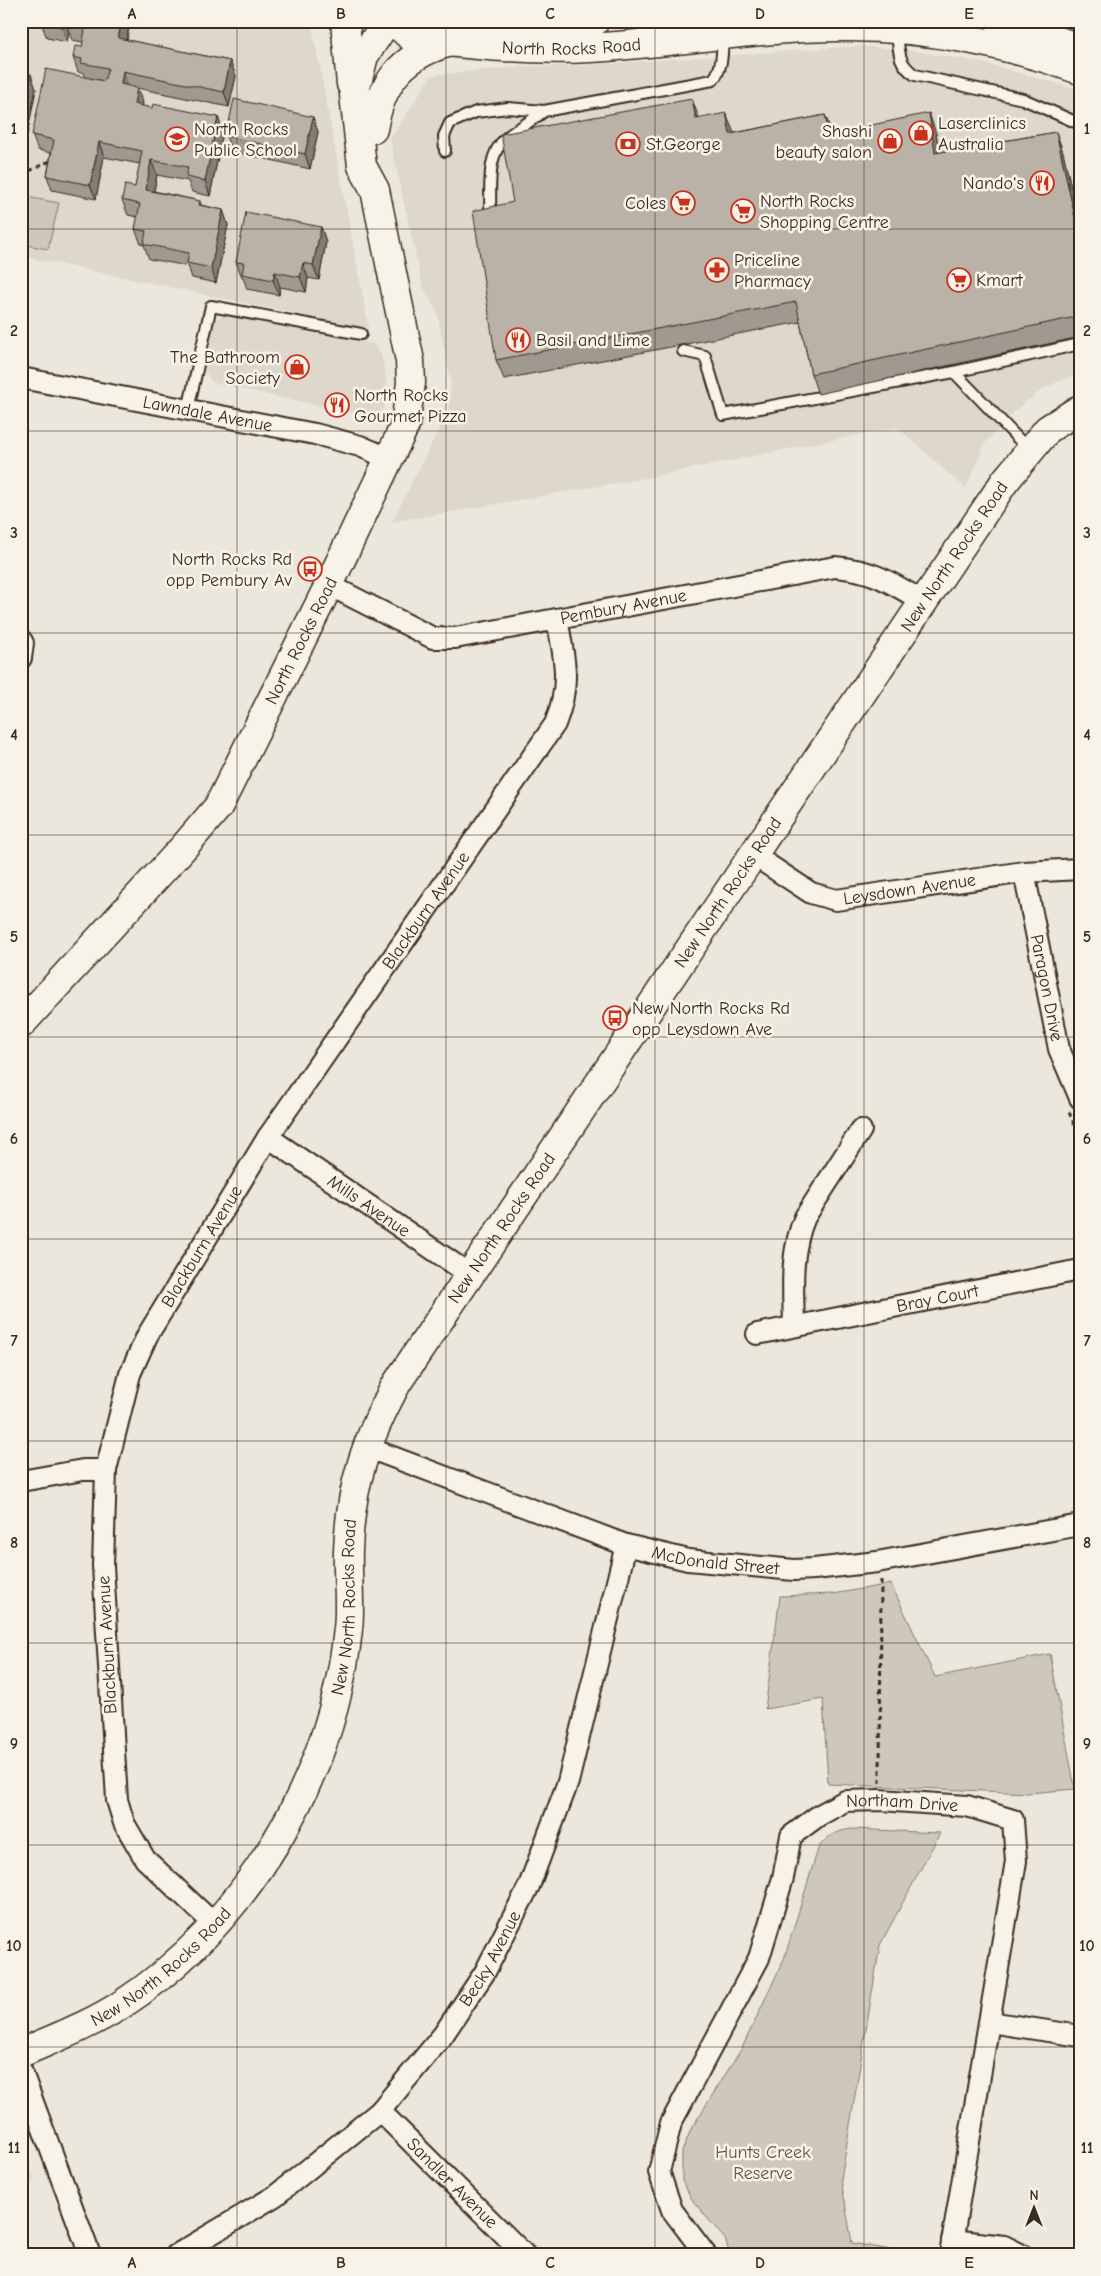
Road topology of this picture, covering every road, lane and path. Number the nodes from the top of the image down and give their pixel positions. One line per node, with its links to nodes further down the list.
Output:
1 (345, 21): 10 (main road)
2 (390, 21): 7 (main road, North Rocks Road); 10 (main road, North Rocks Road); 13 (main road, North Rocks Road)
3 (595, 21): 7 (main road, North Rocks Road)
4 (999, 21): 8 (main road)
5 (906, 27): 6 (main road, North Rocks Road); 9 (main road, North Rocks Road); 12 (lane)
6 (720, 28): 7 (main road, North Rocks Road); 11 (lane)
7 (448, 32): 13 (main road)
8 (1080, 48)
9 (1080, 70)
10 (354, 95): 17 (main road, North Rocks Road)
11 (544, 111): 14 (lane); 18 (lane)
12 (1080, 124)
13 (373, 130): 17 (main road, North Rocks Road)
14 (445, 151)
15 (52, 159): 16 (path)
16 (21, 175)
17 (375, 190): 27 (main road, North Rocks Road)
18 (490, 211)
19 (361, 334): 25 (lane)
20 (1080, 344): 22 (lane)
21 (683, 351): 22 (lane)
22 (954, 372): 26 (lane)
23 (21, 378): 25 (street, Lawndale Avenue)
24 (1080, 409): 26 (main road, New North Rocks Road)
25 (188, 410): 27 (street, Lawndale Avenue)
26 (1029, 450): 29 (main road, New North Rocks Road)
27 (390, 460): 28 (main road, North Rocks Road)
28 (329, 585): 30 (street, Pembury Avenue); 36 (main road, North Rocks Road)
29 (922, 601): 30 (street, Pembury Avenue); 33 (main road, New North Rocks Road)
30 (557, 619): 39 (street, Blackburn Avenue)
31 (21, 640): 32 (street)
32 (21, 658)
33 (752, 854): 35 (street, Leysdown Avenue); 41 (main road, New North Rocks Road)
34 (1080, 869): 35 (street, Leysdown Avenue)
35 (1024, 872): 37 (street, Paragon Drive)
36 (21, 1024)
37 (1080, 1098)
38 (861, 1130): 42 (street)
39 (268, 1137): 41 (street, Mills Avenue); 45 (street, Blackburn Avenue)
40 (1080, 1270): 42 (street, Bray Court)
41 (469, 1274): 44 (main road, New North Rocks Road)
42 (794, 1325): 43 (street, Bray Court)
43 (757, 1334)
44 (366, 1447): 48 (street, McDonald Street); 51 (main road, New North Rocks Road)
45 (106, 1470): 46 (street); 51 (street, Blackburn Avenue)
46 (21, 1481)
47 (1080, 1525): 49 (street, McDonald Street)
48 (626, 1545): 49 (street, McDonald Street); 56 (street, Becky Avenue)
49 (877, 1562): 50 (path)
50 (880, 1800): 52 (street, Northam Drive); 61 (street, Northam Drive)
51 (215, 1925): 54 (main road, New North Rocks Road)
52 (990, 2022): 53 (street); 57 (street, Northam Drive)
53 (1080, 2036)
54 (21, 2053)
55 (21, 2070): 58 (street)
56 (380, 2111): 59 (street, Becky Avenue); 60 (street, Sandler Avenue)
57 (951, 2247): 62 (street)
58 (90, 2255)
59 (176, 2255)
60 (525, 2255)
61 (706, 2255)
62 (1022, 2255)

